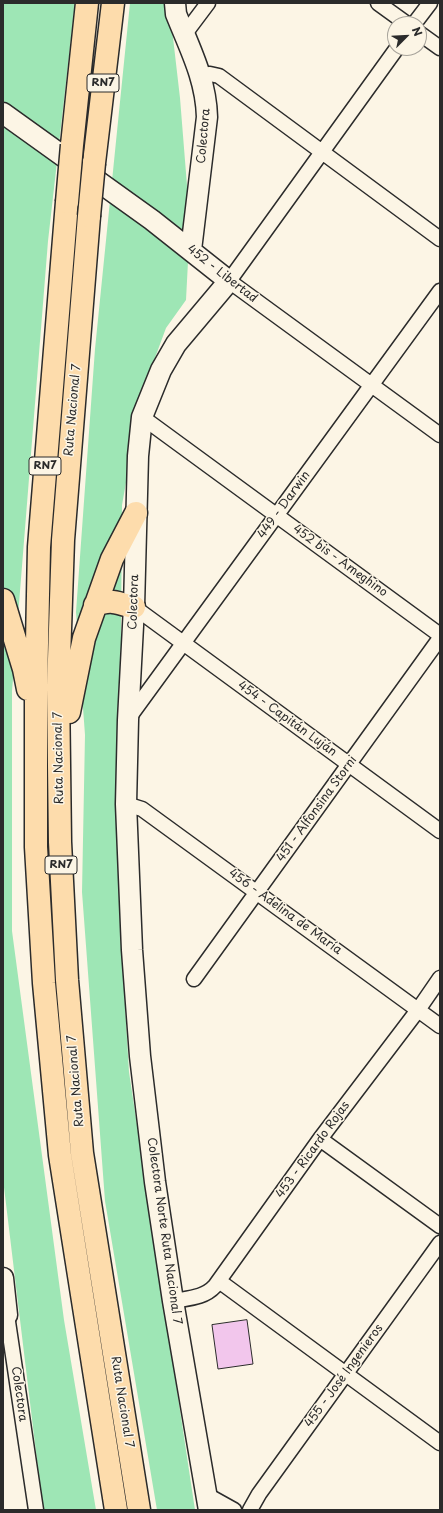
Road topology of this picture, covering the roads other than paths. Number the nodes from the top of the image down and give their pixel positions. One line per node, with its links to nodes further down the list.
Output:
1 (87, 3): 32 (highway, Ruta Nacional 7 / RN7, bridge)
2 (113, 3): 34 (highway, Ruta Nacional 7 / RN7, bridge)
3 (175, 3): 9 (street, Colectora)
4 (208, 3): 9 (street)
5 (378, 3): 7 (street)
6 (430, 3): 8 (street)
7 (396, 16)
8 (420, 16)
9 (184, 35): 13 (street, Colectora)
10 (427, 39): 11 (street)
11 (440, 48)
12 (391, 56): 15 (street)
13 (201, 75): 15 (street); 17 (street, Colectora)
14 (3, 113): 17 (street, 452 - Libertad)
15 (321, 153): 16 (street); 18 (street)
16 (440, 239)
17 (191, 250): 18 (street, 452 - Libertad)
18 (229, 281): 20 (street, 452 - Libertad); 21 (street, Colectora)
19 (440, 291): 20 (street, 449 - Darwin)
20 (372, 385): 22 (street, 452 - Libertad); 24 (street, 449 - Darwin)
21 (142, 417): 23 (street, Colectora); 24 (street, 452 bis - Ameghino)
22 (440, 435)
23 (136, 512): 26 (highway); 27 (street, Colectora)
24 (277, 515): 28 (street, 452 bis - Ameghino); 30 (street, 449 - Darwin)
25 (3, 600): 32 (highway)
26 (95, 605): 27 (highway); 34 (highway)
27 (134, 607): 30 (street, 454 - Capitán Luján); 31 (street, Colectora)
28 (440, 635)
29 (440, 638): 33 (street, 451 - Alfonsina Storni)
30 (182, 643): 31 (street, 449 - Darwin); 33 (street, 454 - Capitán Luján)
31 (128, 720): 35 (street, Colectora)
32 (36, 731): 54 (highway, Ruta Nacional 7 / RN7)
33 (350, 764): 36 (street, 454 - Capitán Luján); 37 (street, 451 - Alfonsina Storni)
34 (59, 789): 55 (highway, Ruta Nacional 7 / RN7)
35 (126, 804): 37 (street, 456 - Adelina de María); 38 (street, Colectora)
36 (440, 831)
37 (257, 891): 40 (street, 451 - Alfonsina Storni); 41 (street, 456 - Adelina de María)
38 (132, 950): 48 (street, Colectora Norte Ruta Nacional 7)
39 (440, 978): 41 (street, 453 - Ricardo Rojas)
40 (194, 980)
41 (418, 1010): 42 (street, 456 - Adelina de María); 43 (street, 453 - Ricardo Rojas)
42 (440, 1026)
43 (320, 1139): 44 (street); 47 (street, 453 - Ricardo Rojas)
44 (440, 1226)
45 (440, 1243): 50 (street, 455 - José Ingenieros)
46 (3, 1278): 49 (street, Colectora)
47 (219, 1281): 48 (street, 453 - Ricardo Rojas); 50 (street)
48 (173, 1301): 52 (street, Colectora Norte Ruta Nacional 7)
49 (5, 1315): 53 (street, Colectora)
50 (346, 1374): 51 (street); 57 (street, 455 - José Ingenieros)
51 (440, 1443)
52 (208, 1502): 56 (street)
53 (36, 1510)
54 (116, 1510)
55 (139, 1510)
56 (234, 1510)
57 (250, 1510)

